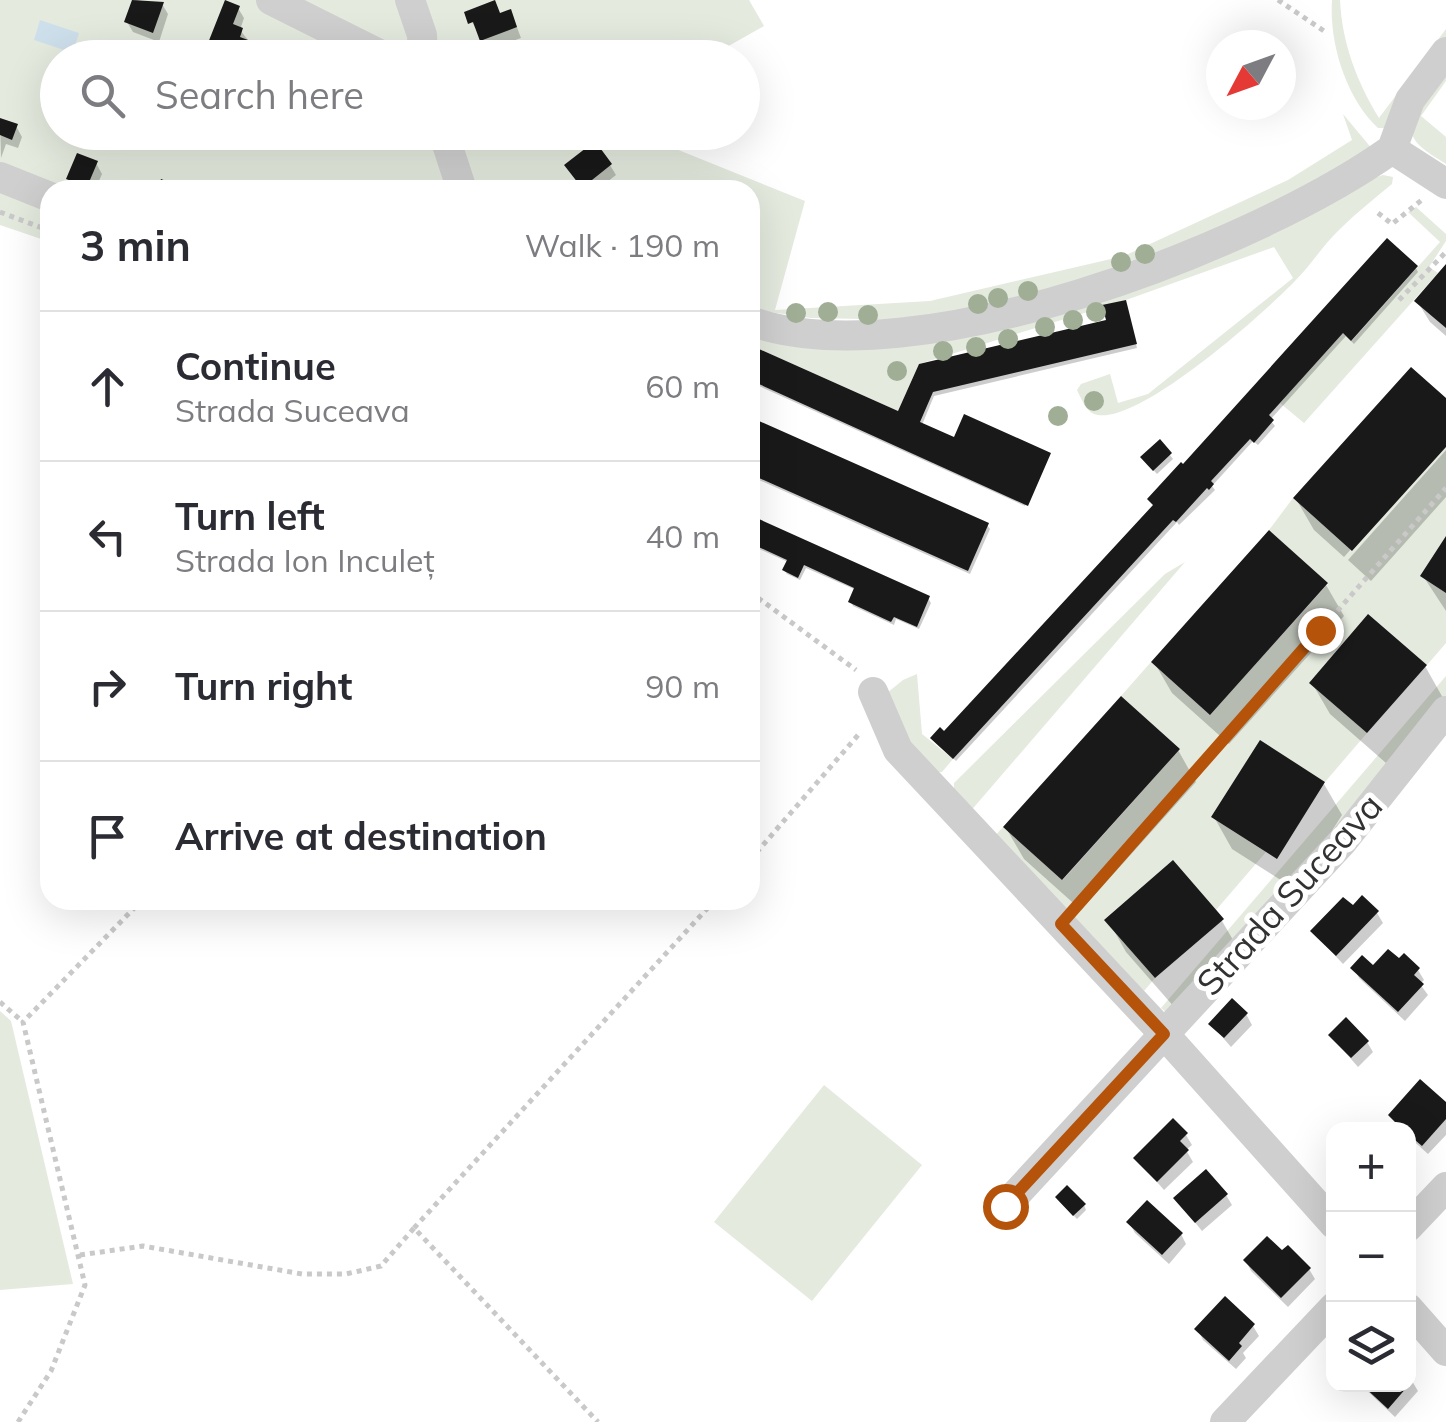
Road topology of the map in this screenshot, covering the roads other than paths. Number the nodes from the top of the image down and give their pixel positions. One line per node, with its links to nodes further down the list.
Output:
1 (272, 0): 3 (street)
2 (410, 0): 4 (street)
3 (351, 40)
4 (422, 40)
5 (1446, 52): 6 (street)
6 (1392, 148): 10 (street); 12 (street)
7 (449, 150): 9 (street)
8 (0, 176): 11 (street)
9 (459, 180)
10 (1446, 184)
11 (40, 193)
12 (760, 325)
13 (877, 701): 15 (street)
14 (1446, 711): 15 (street, Strada Suceava)
15 (1164, 1034): 17 (street, Strada Suceava); 18 (street)
16 (1446, 1186): 19 (street)
17 (1005, 1206)
18 (1326, 1215)
19 (1416, 1218)
20 (1326, 1315): 23 (street)
21 (1416, 1317): 22 (street)
22 (1446, 1351)
23 (1225, 1422)

